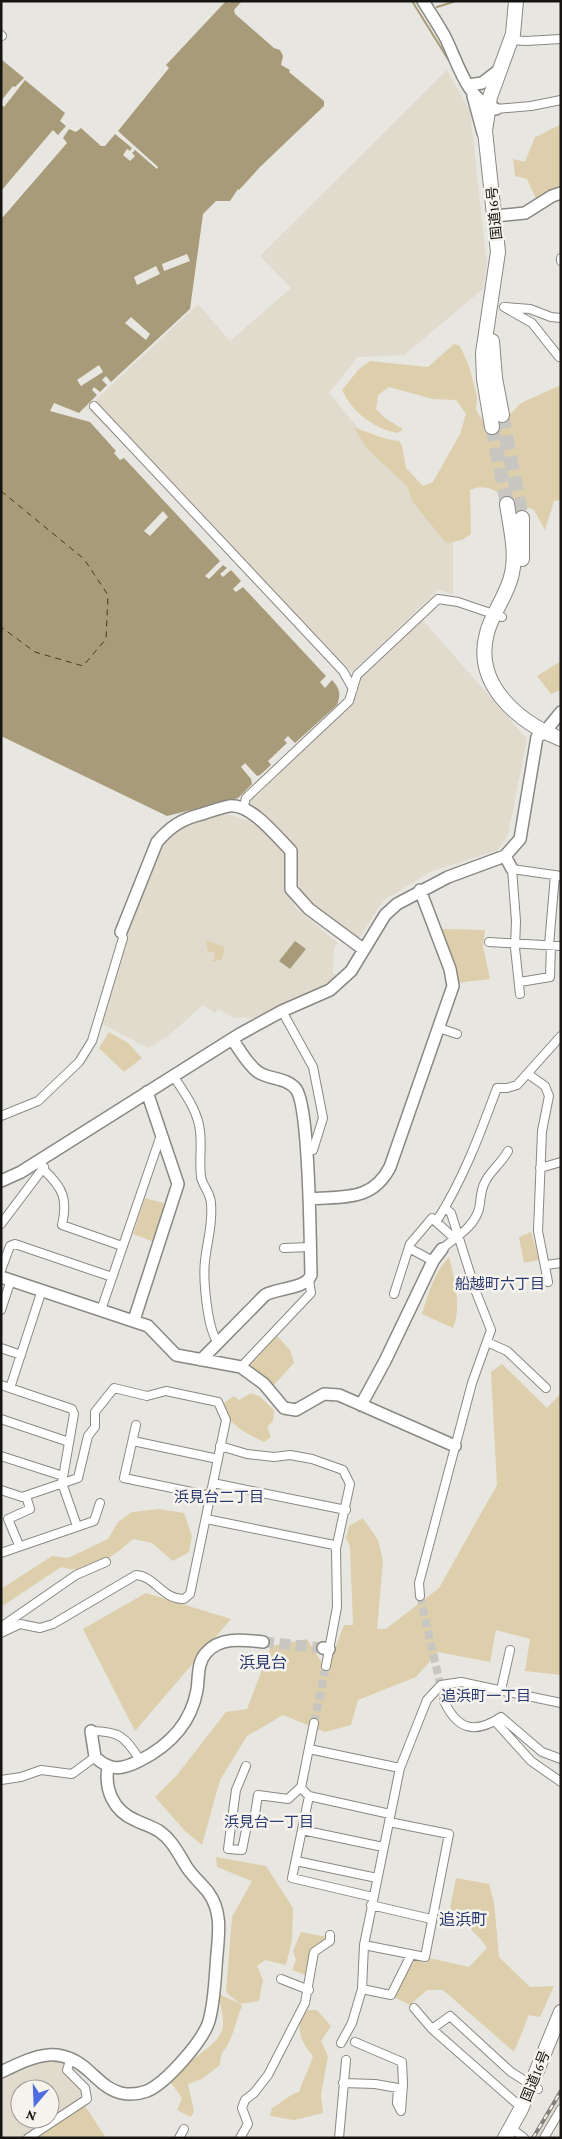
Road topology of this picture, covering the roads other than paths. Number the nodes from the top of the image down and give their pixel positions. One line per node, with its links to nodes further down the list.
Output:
1 (423, 1): 7 (street)
2 (516, 1): 5 (highway, 国道16号)
3 (523, 1): 5 (highway, 国道16号)
4 (561, 39): 5 (street)
5 (515, 40): 6 (highway, 国道16号); 9 (highway, 国道16号)
6 (499, 70): 7 (street); 9 (highway, 国道16号)
7 (470, 88): 9 (street); 10 (street)
8 (561, 100): 9 (street)
9 (492, 108): 10 (highway, 国道16号); 12 (highway, 国道16号)
10 (486, 147): 12 (highway, 国道16号)
11 (561, 193): 12 (street)
12 (499, 216): 13 (highway, 国道16号)
13 (497, 305): 14 (street); 15 (street); 16 (highway, 国道16号)
14 (561, 318)
15 (559, 357)
16 (491, 387): 18 (highway, 国道16号); 19 (highway, 国道16号)
17 (94, 406): 23 (street)
18 (502, 415)
19 (492, 427)
20 (507, 504): 22 (highway)
21 (522, 518): 22 (highway)
22 (498, 615): 23 (street); 25 (highway)
23 (353, 689): 27 (street)
24 (561, 712): 25 (street)
25 (551, 730): 26 (highway); 28 (street)
26 (561, 739)
27 (244, 810): 32 (street); 37 (street)
28 (505, 856): 29 (street); 31 (street)
29 (512, 869): 30 (street); 34 (street)
30 (558, 876): 35 (street)
31 (420, 890): 37 (street); 41 (street)
32 (120, 932): 48 (street)
33 (489, 942): 34 (street)
34 (516, 944): 35 (street); 38 (street)
35 (550, 945): 36 (street); 38 (street)
36 (561, 946)
37 (363, 949): 40 (street)
38 (520, 982): 39 (street)
39 (520, 994)
40 (282, 1010): 44 (street); 50 (street)
41 (439, 1028): 42 (street); 57 (street)
42 (457, 1034)
43 (561, 1036): 45 (street)
44 (232, 1039): 46 (street); 50 (street)
45 (528, 1074): 54 (street); 58 (street)
46 (174, 1077): 47 (street); 80 (street)
47 (147, 1092): 49 (street); 52 (street)
48 (1, 1116)
49 (162, 1133): 62 (street); 79 (street)
50 (306, 1150): 57 (street)
51 (508, 1151): 61 (street)
52 (44, 1158): 55 (street); 56 (street)
53 (561, 1162): 54 (street)
54 (540, 1168): 69 (street)
55 (44, 1170): 60 (street); 62 (street)
56 (1, 1181)
57 (309, 1199): 63 (street)
58 (445, 1208): 59 (street); 61 (street)
59 (436, 1222): 61 (street); 65 (street)
60 (1, 1224)
61 (456, 1237): 66 (street); 81 (street)
62 (122, 1246): 71 (street)
63 (310, 1247): 64 (street); 73 (street)
64 (284, 1248)
65 (409, 1248): 67 (street); 76 (street)
66 (442, 1249): 67 (street)
67 (433, 1261): 89 (street)
68 (561, 1263): 69 (street)
69 (546, 1266): 74 (street)
70 (1, 1270): 71 (street)
71 (112, 1277): 78 (street)
72 (6, 1278): 75 (street); 77 (street)
73 (309, 1280): 80 (street); 85 (street)
74 (548, 1282)
75 (42, 1290): 78 (street); 83 (street)
76 (394, 1294)
77 (1, 1310)
78 (101, 1310): 79 (street)
79 (134, 1320): 84 (street)
80 (218, 1342): 84 (street)
81 (487, 1342): 88 (street); 95 (street)
82 (1, 1348): 83 (street)
83 (21, 1355): 87 (street)
84 (201, 1360): 85 (street)
85 (241, 1367): 89 (street)
86 (1, 1385): 87 (street)
87 (10, 1388): 93 (street)
88 (546, 1388)
89 (361, 1405): 95 (street)
90 (1, 1419): 93 (street)
91 (136, 1424): 92 (street)
92 (133, 1441): 97 (street); 102 (street)
93 (68, 1442): 98 (street)
94 (220, 1446): 97 (street); 98 (street); 104 (street)
95 (455, 1446): 111 (street)
96 (1, 1456): 98 (street)
97 (218, 1459): 99 (street)
98 (62, 1480): 101 (street); 106 (street)
99 (213, 1483): 102 (street); 104 (street)
100 (1, 1490): 101 (street)
101 (26, 1496): 107 (street)
102 (211, 1496): 105 (street)
103 (100, 1503): 106 (street)
104 (346, 1510): 108 (street)
105 (206, 1519): 108 (street); 113 (street)
106 (77, 1526): 107 (street)
107 (19, 1546): 109 (street)
108 (336, 1550): 116 (street)
109 (1, 1553)
110 (106, 1562): 112 (street)
111 (420, 1596)
112 (1, 1627)
113 (1, 1633)
114 (263, 1642): 126 (street)
115 (510, 1650): 117 (street)
116 (326, 1666)
117 (501, 1690): 119 (street); 129 (street)
118 (444, 1701): 120 (street)
119 (561, 1703)
120 (495, 1721): 125 (street); 131 (street)
121 (314, 1723): 123 (street)
122 (91, 1731): 124 (street); 126 (street)
123 (309, 1749): 129 (street); 132 (street)
124 (94, 1757): 128 (street); 130 (street)
125 (561, 1759)
126 (140, 1760): 128 (street)
127 (246, 1766): 132 (street)
128 (108, 1768): 154 (street)
129 (400, 1768): 134 (street)
130 (1, 1780)
131 (561, 1782)
132 (301, 1788): 133 (street)
133 (309, 1796): 134 (street); 135 (street)
134 (390, 1818): 136 (street); 141 (street)
135 (302, 1830): 136 (street); 137 (street)
136 (384, 1847): 138 (street)
137 (296, 1861): 138 (street); 139 (street)
138 (377, 1878): 139 (street)
139 (374, 1897): 140 (street)
140 (371, 1905): 141 (street); 143 (street)
141 (432, 1918): 144 (street)
142 (330, 1935): 147 (street)
143 (364, 1945): 144 (street); 146 (street)
144 (411, 1955): 146 (street)
145 (281, 1979): 147 (street)
146 (362, 1989): 153 (street)
147 (309, 1990): 165 (street)
148 (414, 2008): 150 (street)
149 (561, 2012): 158 (highway, 国道16号)
150 (432, 2029): 158 (street); 160 (street)
151 (561, 2032): 158 (highway, 国道16号)
152 (355, 2042): 157 (street)
153 (342, 2043)
154 (72, 2058): 156 (street); 163 (street)
155 (346, 2060): 157 (street)
156 (1, 2072)
157 (343, 2083): 166 (street)
158 (535, 2086): 160 (highway, 国道16号)
159 (561, 2109): 167 (street)
160 (524, 2110): 162 (highway, 国道16号)
161 (184, 2129): 164 (street)
162 (514, 2134)
163 (28, 2138)
164 (179, 2138)
165 (240, 2138)
166 (339, 2138)
167 (544, 2138)

